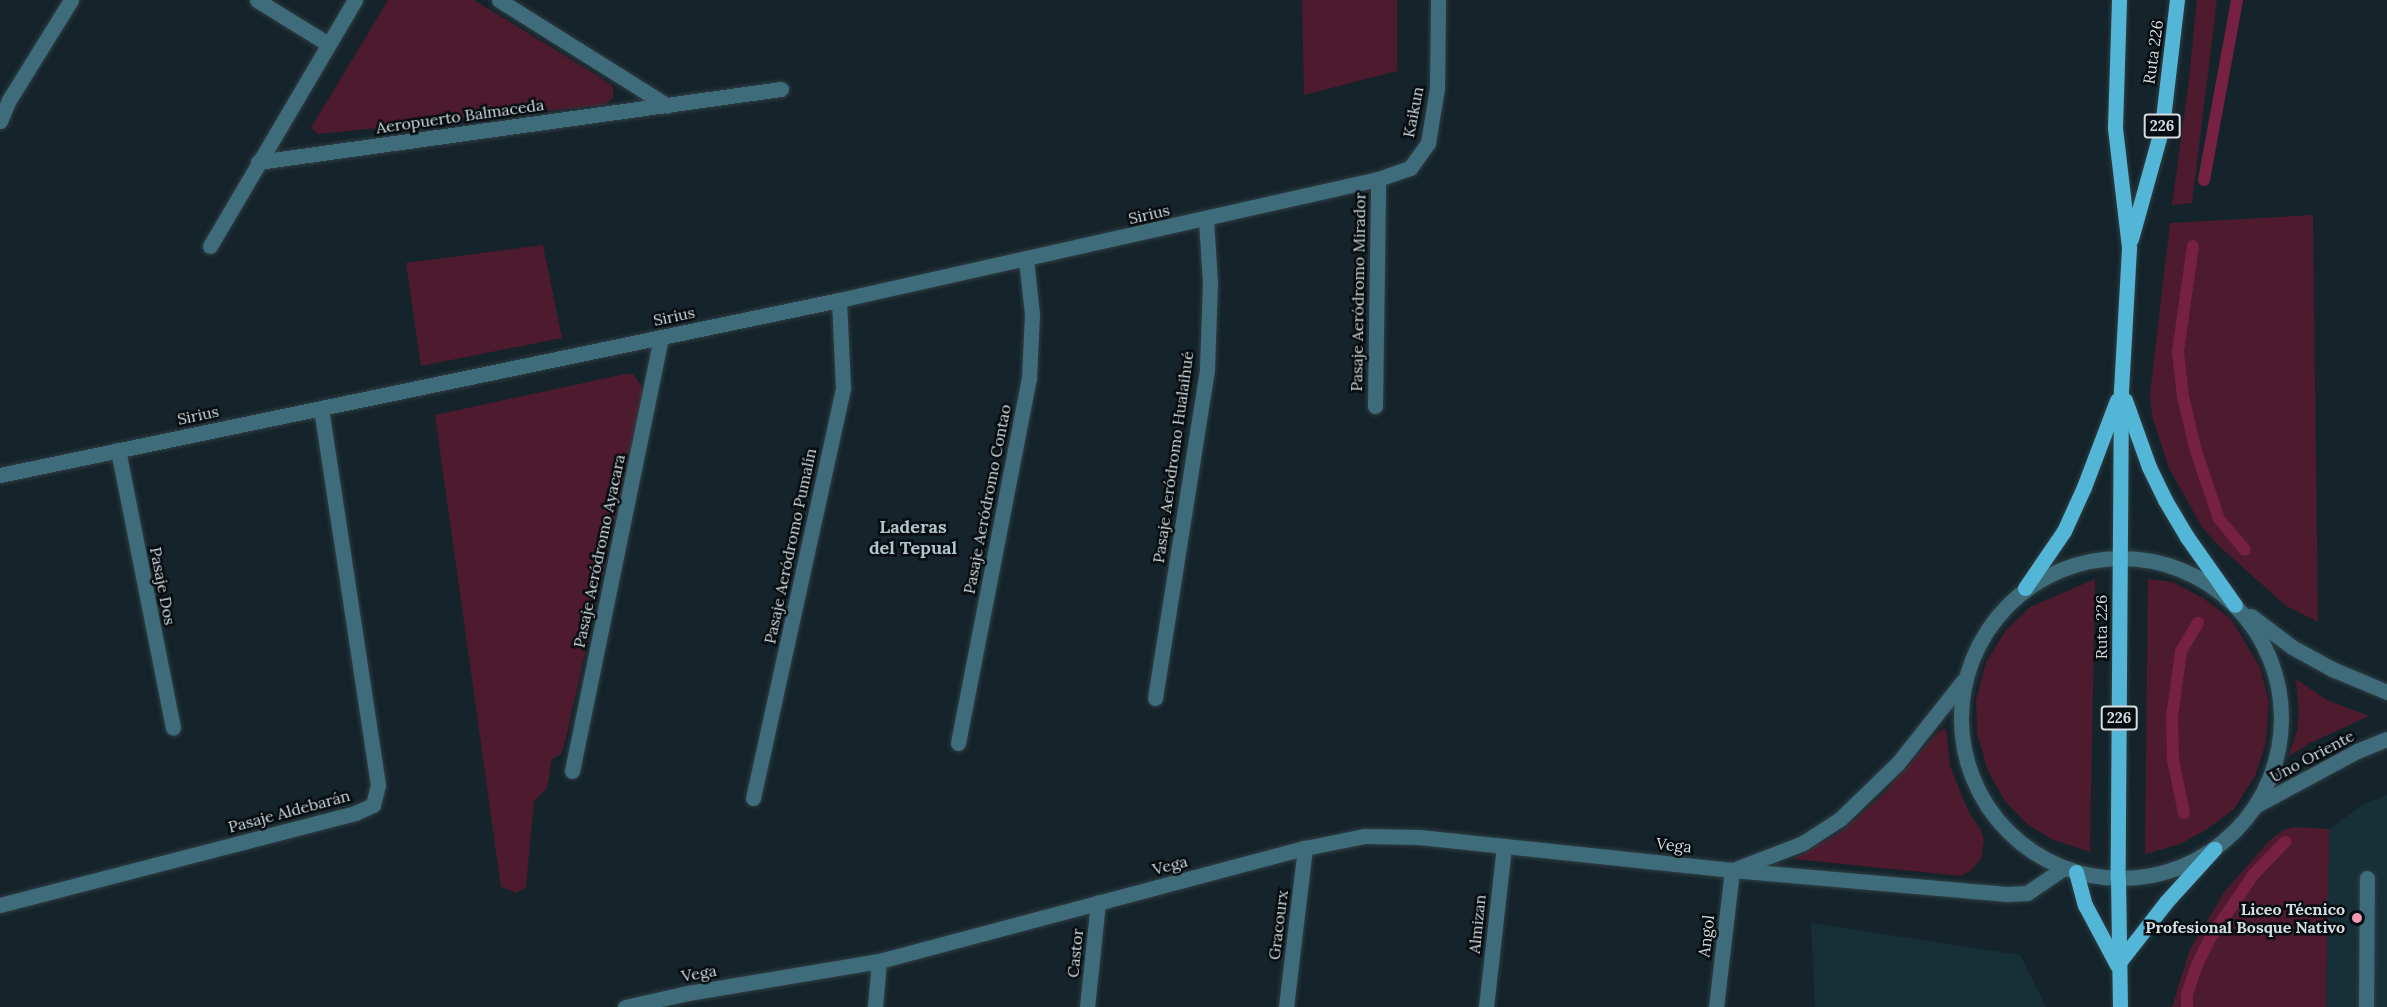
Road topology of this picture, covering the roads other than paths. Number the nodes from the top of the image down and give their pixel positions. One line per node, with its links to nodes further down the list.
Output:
1 (71, 0): 11 (street)
2 (257, 0): 8 (street)
3 (355, 0): 8 (street)
4 (499, 0): 10 (street)
5 (1438, 0): 13 (street, Kaikun)
6 (2119, 0): 17 (main road, Ruta 226 / 226)
7 (2177, 0): 17 (main road, Ruta 226 / 226)
8 (328, 44): 12 (street)
9 (781, 89): 10 (street, Aeropuerto Balmaceda)
10 (668, 106): 12 (street, Aeropuerto Balmaceda)
11 (0, 121)
12 (258, 162): 16 (street)
13 (1378, 179): 14 (street, Kaikun); 22 (street, Pasaje Aeródromo Mirador)
14 (1354, 185): 15 (street, Sirius)
15 (1206, 219): 18 (street, Sirius); 31 (street, Pasaje Aeródromo Hualaihué)
16 (210, 246)
17 (2129, 248): 21 (main road, Ruta 226 / 226)
18 (1026, 260): 19 (street, Sirius); 34 (street, Pasaje Aeródromo Contao)
19 (839, 300): 20 (street, Sirius); 36 (street, Pasaje Aeródromo Pumalín)
20 (661, 338): 23 (street, Sirius); 35 (street, Pasaje Aeródromo Ayacara)
21 (2121, 389): 26 (main road, Ruta 226 / 226); 27 (main road); 28 (main road)
22 (1375, 406)
23 (321, 409): 24 (street, Sirius); 46 (street, Pasaje Aldebarán)
24 (118, 450): 25 (street, Sirius); 32 (street, Pasaje Dos)
25 (0, 475)
26 (2120, 557): 27 (street); 28 (street); 44 (main road, Ruta 226 / 226)
27 (2025, 588): 29 (street)
28 (2235, 604): 30 (street); 37 (street)
29 (1965, 678): 41 (street, Vega); 42 (street)
30 (2387, 692)
31 (1155, 698)
32 (173, 728)
33 (2387, 739): 37 (street, Uno Oriente)
34 (958, 743)
35 (572, 771)
36 (753, 798)
37 (2255, 806): 40 (street)
38 (1504, 846): 39 (street, Vega); 41 (street, Vega); 54 (street, Almizan)
39 (1305, 848): 45 (street, Vega); 53 (street, Gracourx)
40 (2214, 849): 44 (street); 48 (main road)
41 (1732, 870): 42 (street, Vega); 55 (street, Angol)
42 (2070, 870): 44 (street); 48 (main road)
43 (2367, 878): 57 (street)
44 (2118, 879): 48 (main road, Ruta 226 / 226)
45 (1098, 903): 47 (street, Vega); 52 (street, Castor)
46 (0, 905)
47 (879, 961): 49 (street, Vega); 51 (street)
48 (2117, 965): 56 (main road, Ruta 226 / 226)
49 (687, 1000): 50 (street, Vega)
50 (625, 1007)
51 (875, 1007)
52 (1087, 1007)
53 (1286, 1007)
54 (1486, 1007)
55 (1716, 1007)
56 (2120, 1007)
57 (2366, 1007)

